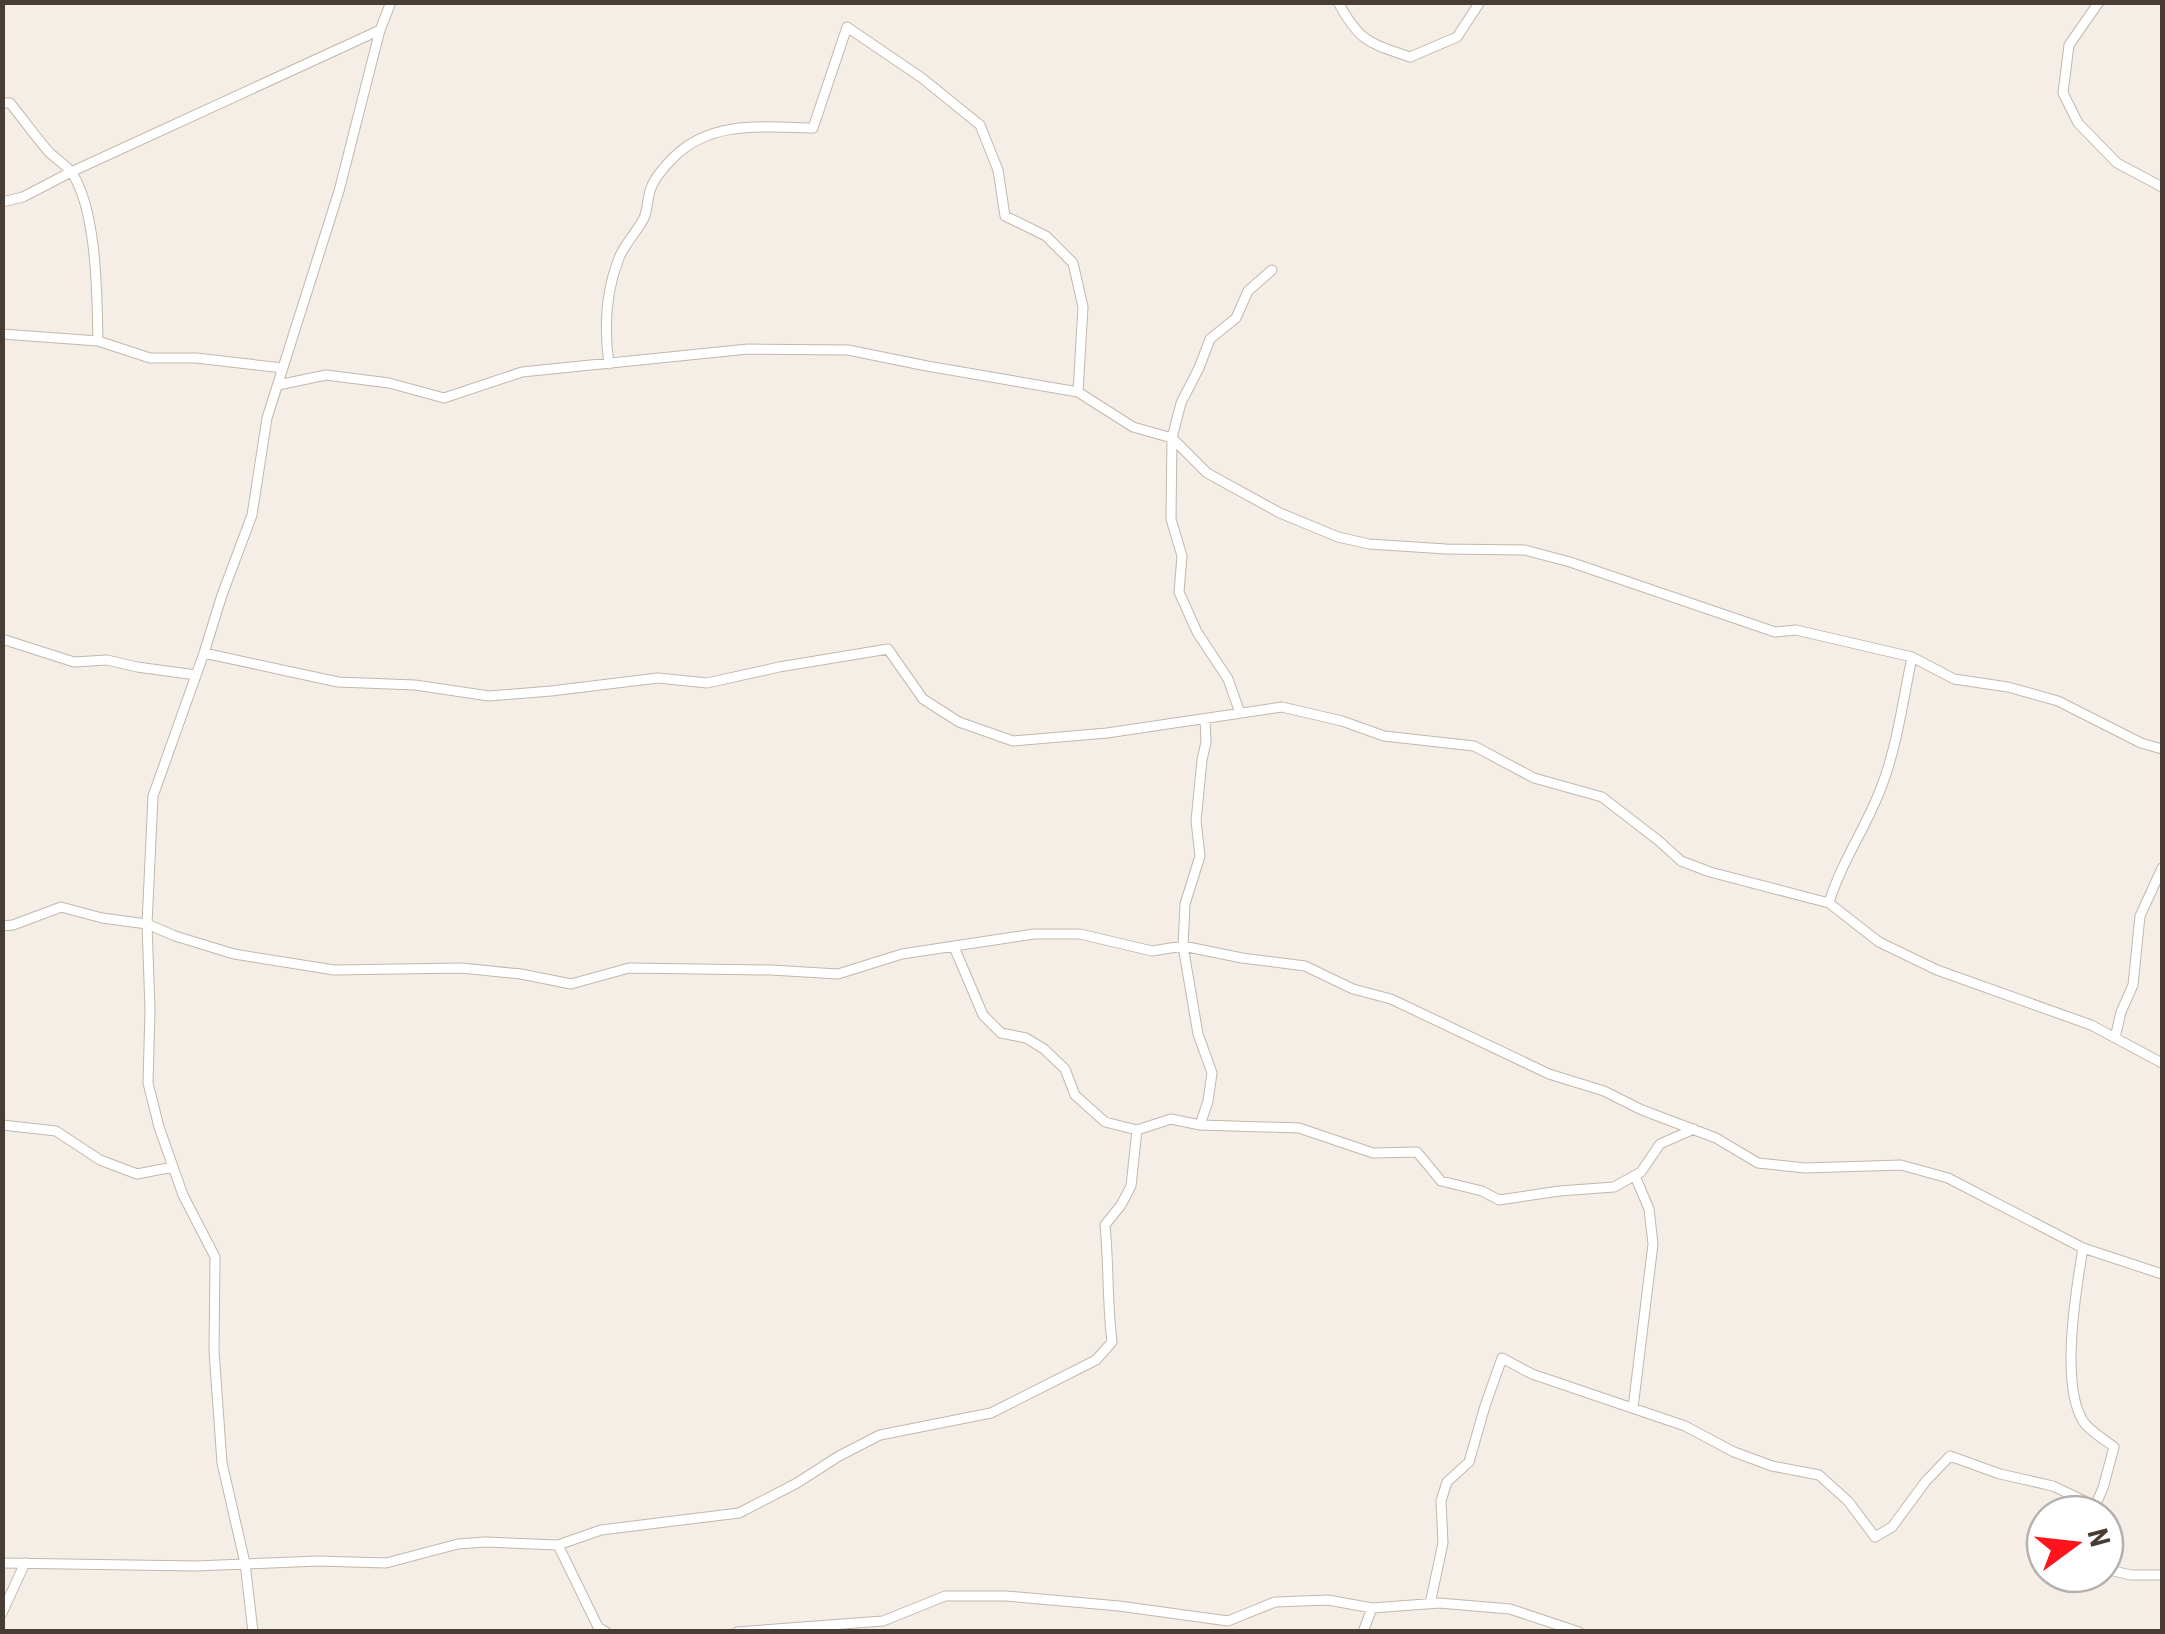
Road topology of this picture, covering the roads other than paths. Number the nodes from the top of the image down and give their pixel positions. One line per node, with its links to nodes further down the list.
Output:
1 (391, 2): 5 (street)
2 (1338, 2): 3 (street)
3 (1480, 2)
4 (2099, 2): 8 (street)
5 (380, 30): 7 (street); 14 (street)
6 (2, 102): 7 (street)
7 (72, 172): 9 (street); 12 (street)
8 (2162, 186)
9 (2, 202)
10 (1272, 270): 17 (street)
11 (2, 334): 12 (street)
12 (98, 341): 14 (street)
13 (608, 364): 15 (street); 16 (street); 16 (street)
14 (283, 368): 15 (street)
15 (278, 384): 19 (street)
16 (1078, 392): 17 (street)
17 (1172, 438): 20 (street); 22 (street)
18 (2, 639): 21 (street)
19 (204, 653): 21 (street); 23 (street)
20 (1912, 657): 24 (street); 26 (street)
21 (196, 674): 27 (street)
22 (1240, 712): 23 (street); 26 (street)
23 (1204, 719): 29 (street)
24 (2162, 749)
25 (2162, 868): 31 (street)
26 (1829, 903): 31 (street)
27 (147, 924): 28 (street); 30 (street); 37 (street)
28 (2, 926)
29 (1183, 946): 30 (street); 34 (street); 36 (street)
30 (954, 947): 35 (street)
31 (2115, 1038): 32 (street)
32 (2162, 1063)
33 (2, 1125): 37 (street)
34 (1200, 1125): 35 (street); 38 (street)
35 (1137, 1130): 44 (street)
36 (1694, 1130): 38 (street); 39 (street)
37 (173, 1166): 46 (street)
38 (1635, 1176): 41 (street)
39 (2083, 1248): 40 (street); 43 (street)
40 (2162, 1274)
41 (1633, 1408): 42 (street); 50 (street)
42 (2067, 1494)
43 (2101, 1494)
44 (558, 1545): 46 (street); 54 (street)
45 (2, 1563): 47 (street)
46 (245, 1563): 47 (street); 53 (street)
47 (25, 1564): 52 (street)
48 (2125, 1574): 49 (street)
49 (2162, 1575)
50 (1430, 1604): 51 (street); 57 (street)
51 (1372, 1608): 55 (street); 56 (street)
52 (2, 1612)
53 (254, 1632)
54 (606, 1632)
55 (738, 1632)
56 (1363, 1632)
57 (1579, 1632)

